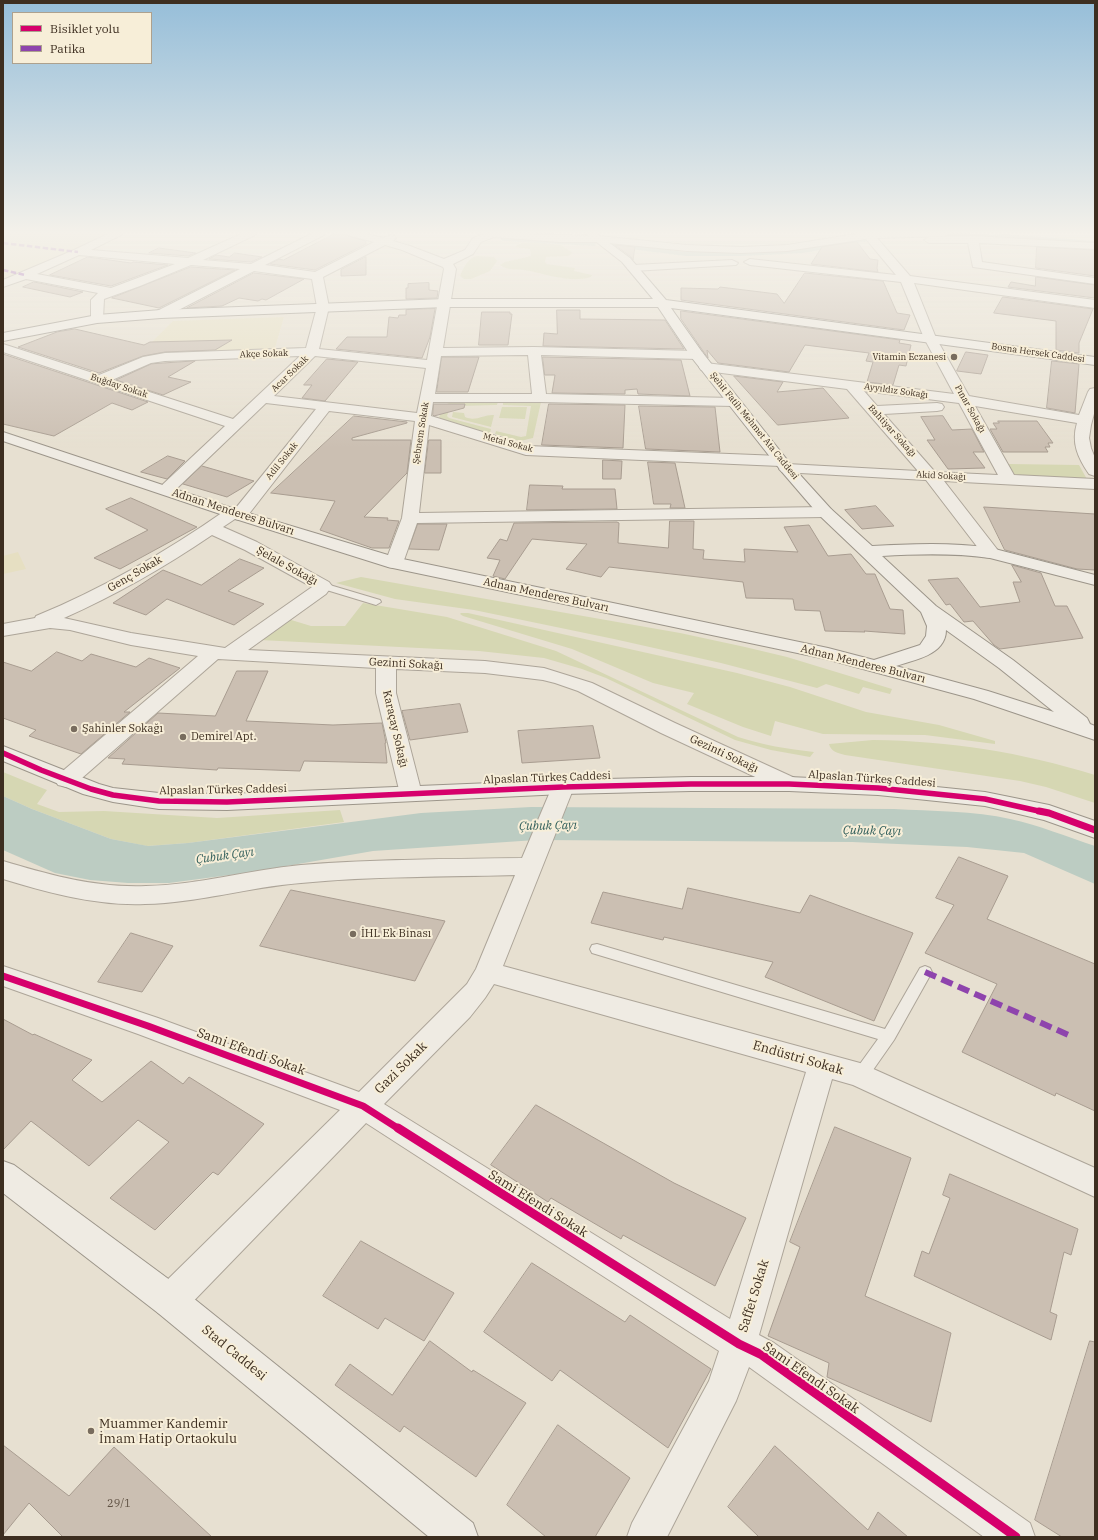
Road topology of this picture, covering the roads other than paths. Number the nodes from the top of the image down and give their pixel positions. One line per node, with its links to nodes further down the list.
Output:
1 (97, 305): 10 (street)
2 (178, 305): 9 (street)
3 (375, 305): 8 (street, Bosna Hersek Caddesi)
4 (444, 305): 17 (street, Şebnem Sokak)
5 (663, 305): 16 (street, Şehit Fatih Mehmet Ata Caddesi)
6 (676, 305): 12 (street, Bosna Hersek Caddesi)
7 (917, 305): 12 (street, Pınar Sokağı)
8 (323, 307): 9 (street, Bosna Hersek Caddesi); 15 (street, Acar Sokak)
9 (161, 314): 10 (street, Bosna Hersek Caddesi)
10 (97, 319): 11 (street, Bosna Hersek Caddesi)
11 (3, 337)
12 (930, 338): 18 (street, Bosna Hersek Caddesi); 27 (street, Pınar Sokağı)
13 (3, 348): 20 (street, Buğday Sokak)
14 (534, 351): 16 (street, Akçe Sokak); 17 (street, Akçe Sokak); 24 (street)
15 (312, 352): 17 (street, Akçe Sokak); 20 (street, Akçe Sokak); 25 (street, Acar Sokak)
16 (697, 355): 19 (street, Şehit Fatih Mehmet Ata Caddesi)
17 (434, 358): 23 (street, Şebnem Sokak)
18 (1095, 361)
19 (706, 367): 21 (street, Ayyıldız Sokağı); 26 (street, Şehit Fatih Mehmet Ata Caddesi)
20 (99, 380): 32 (street, Buğday Sokak)
21 (851, 385): 27 (street, Ayyıldız Sokağı); 29 (street, Bahtiyar Sokağı)
22 (1095, 392): 31 (street)
23 (427, 398): 24 (street); 30 (street, Şebnem Sokak)
24 (539, 398): 26 (street)
25 (264, 399): 28 (street, Metal Sokak); 32 (street, Acar Sokak)
26 (733, 402): 35 (street, Şehit Fatih Mehmet Ata Caddesi)
27 (967, 403): 29 (street); 31 (street, Ayyıldız Sokağı); 38 (street, Pınar Sokağı)
28 (325, 407): 30 (street, Metal Sokak); 42 (street, Adil Sokak)
29 (873, 410): 37 (street, Bahtiyar Sokağı)
30 (423, 418): 35 (street, Metal Sokak); 43 (street, Şebnem Sokak)
31 (1085, 420): 34 (street)
32 (236, 425): 40 (street, Acar Sokak)
33 (3, 436): 40 (street, Adnan Menderes Bulvarı)
34 (1088, 441): 36 (street)
35 (783, 465): 37 (street, Akid Sokağı); 41 (street, Şehit Fatih Mehmet Ata Caddesi)
36 (1095, 471)
37 (932, 476): 38 (street, Akid Sokağı); 46 (street, Bahtiyar Sokağı)
38 (1009, 480): 39 (street, Akid Sokağı)
39 (1095, 484)
40 (166, 490): 42 (street, Adnan Menderes Bulvarı)
41 (825, 512): 43 (street); 45 (street, Şehit Fatih Mehmet Ata Caddesi)
42 (235, 514): 44 (street, Genç Sokak); 47 (street, Adnan Menderes Bulvarı)
43 (410, 518): 47 (street, Şebnem Sokak)
44 (211, 528): 49 (street, Şelale Sokağı); 52 (street, Genç Sokak)
45 (866, 552): 46 (street); 51 (street, Şehit Fatih Mehmet Ata Caddesi)
46 (991, 553): 48 (street)
47 (394, 562): 56 (street, Adnan Menderes Bulvarı)
48 (1095, 580)
49 (323, 586): 50 (lane); 54 (street, Şelale Sokağı)
50 (376, 602)
51 (929, 610): 56 (street, Şehit Fatih Mehmet Ata Caddesi); 57 (street, Şehit Fatih Mehmet Ata Caddesi)
52 (32, 624): 53 (street, Gezinti Sokağı); 54 (street, Gezinti Sokağı)
53 (3, 630)
54 (221, 653): 55 (street, Gezinti Sokağı); 59 (street, Şelale Sokağı)
55 (386, 663): 60 (street, Gezinti Sokağı); 61 (street, Karaçay Sokağı)
56 (876, 666): 57 (street, Adnan Menderes Bulvarı)
57 (1092, 732)
58 (3, 753): 59 (street, Alpaslan Türkeş Caddesi)
59 (66, 780): 61 (street, Alpaslan Türkeş Caddesi)
60 (789, 784): 62 (street, Alpaslan Türkeş Caddesi); 63 (street, Alpaslan Türkeş Caddesi)
61 (411, 794): 62 (street, Alpaslan Türkeş Caddesi)
62 (559, 796): 64 (street, Gazi Sokak)
63 (1095, 830)
64 (535, 855): 65 (street); 67 (street, Gazi Sokak)
65 (3, 870)
66 (596, 949): 70 (lane)
67 (488, 972): 71 (street, Endüstri Sokak); 73 (street, Gazi Sokak)
68 (925, 972): 70 (lane)
69 (3, 976): 73 (street, Sami Efendi Sokak)
70 (889, 1036): 72 (lane)
71 (822, 1064): 72 (street, Endüstri Sokak); 77 (street, Saffet Sokak)
72 (860, 1075): 75 (street, Endüstri Sokak)
73 (363, 1106): 76 (street, Gazi Sokak); 77 (street, Sami Efendi Sokak)
74 (3, 1175): 76 (street, Stad Caddesi)
75 (1095, 1183)
76 (170, 1301): 78 (street, Stad Caddesi)
77 (739, 1344): 79 (street, Saffet Sokak); 80 (street, Sami Efendi Sokak)
78 (458, 1537)
79 (646, 1537)
80 (1016, 1537)

